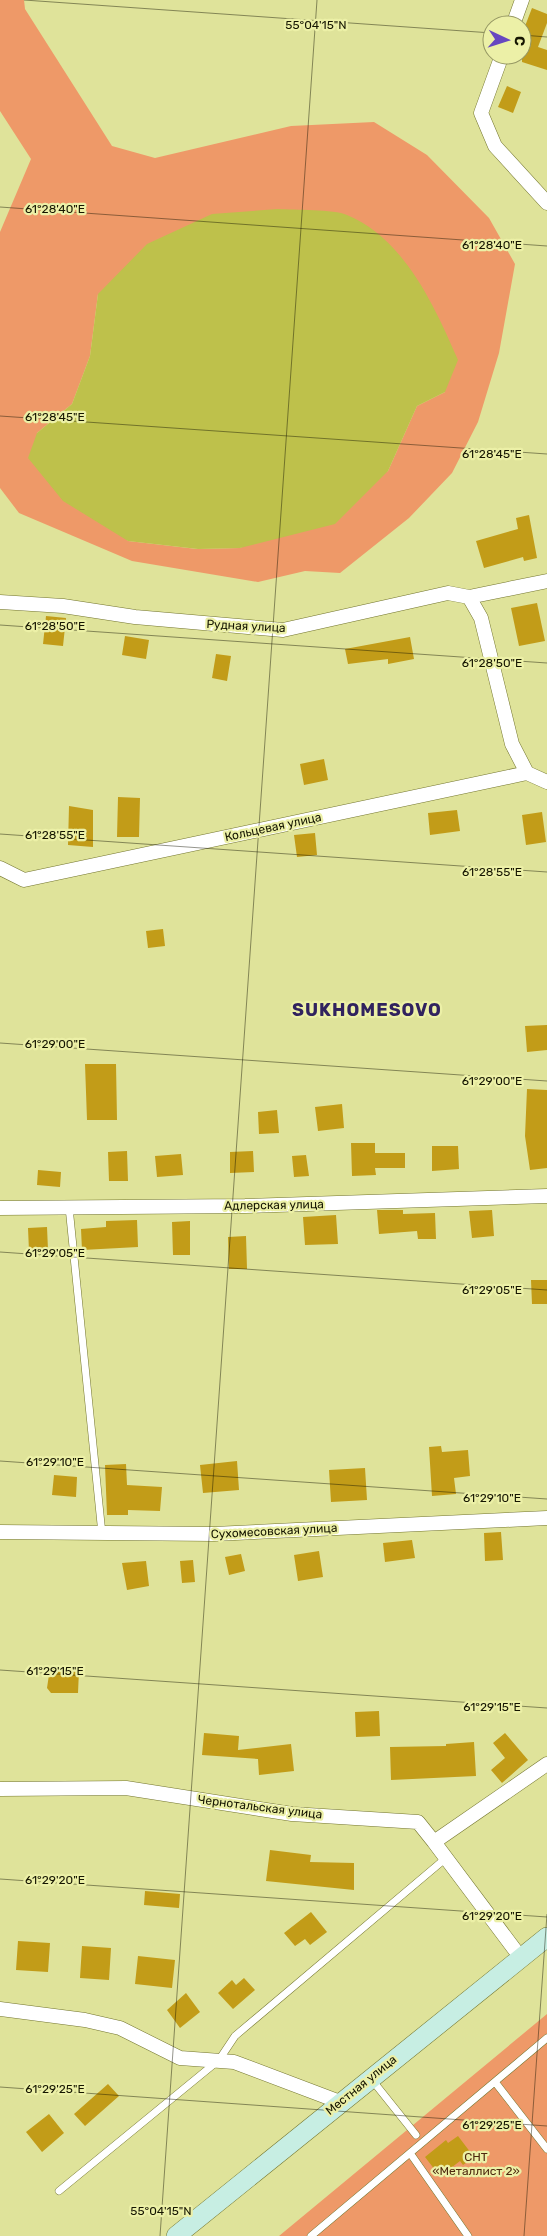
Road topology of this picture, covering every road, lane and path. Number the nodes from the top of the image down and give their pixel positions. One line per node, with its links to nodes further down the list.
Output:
1 (522, 0): 2 (street)
2 (517, 15)
3 (498, 65): 4 (street)
4 (547, 203)
5 (547, 581): 6 (street, Рудная улица)
6 (469, 597): 7 (street, Рудная улица); 8 (street)
7 (0, 602)
8 (527, 773): 9 (street); 10 (street, Кольцевая улица)
9 (547, 782)
10 (0, 868)
11 (547, 1196): 12 (street, Адлерская улица)
12 (70, 1207): 13 (street, Адлерская улица); 16 (lane)
13 (0, 1208)
14 (547, 1518): 16 (street, Сухомесовская улица)
15 (0, 1532): 16 (street, Сухомесовская улица)
16 (102, 1534)
17 (547, 1764): 19 (street)
18 (0, 1789): 19 (street, Чернотальская улица)
19 (434, 1842): 20 (street, Чернотальская улица)
20 (446, 1858): 22 (street, Чернотальская улица); 25 (lane)
21 (547, 1937): 22 (main road, Местная улица)
22 (520, 1958): 26 (main road, Местная улица)
23 (0, 2009): 25 (street)
24 (547, 2038): 27 (lane)
25 (219, 2060): 28 (street); 32 (lane)
26 (371, 2077): 28 (main road, Местная улица); 29 (lane)
27 (495, 2082): 30 (lane); 31 (lane)
28 (340, 2102): 33 (main road, Местная улица)
29 (416, 2135)
30 (547, 2149)
31 (410, 2153): 34 (lane); 35 (lane)
32 (59, 2192)
33 (176, 2236)
34 (311, 2236)
35 (468, 2236)

